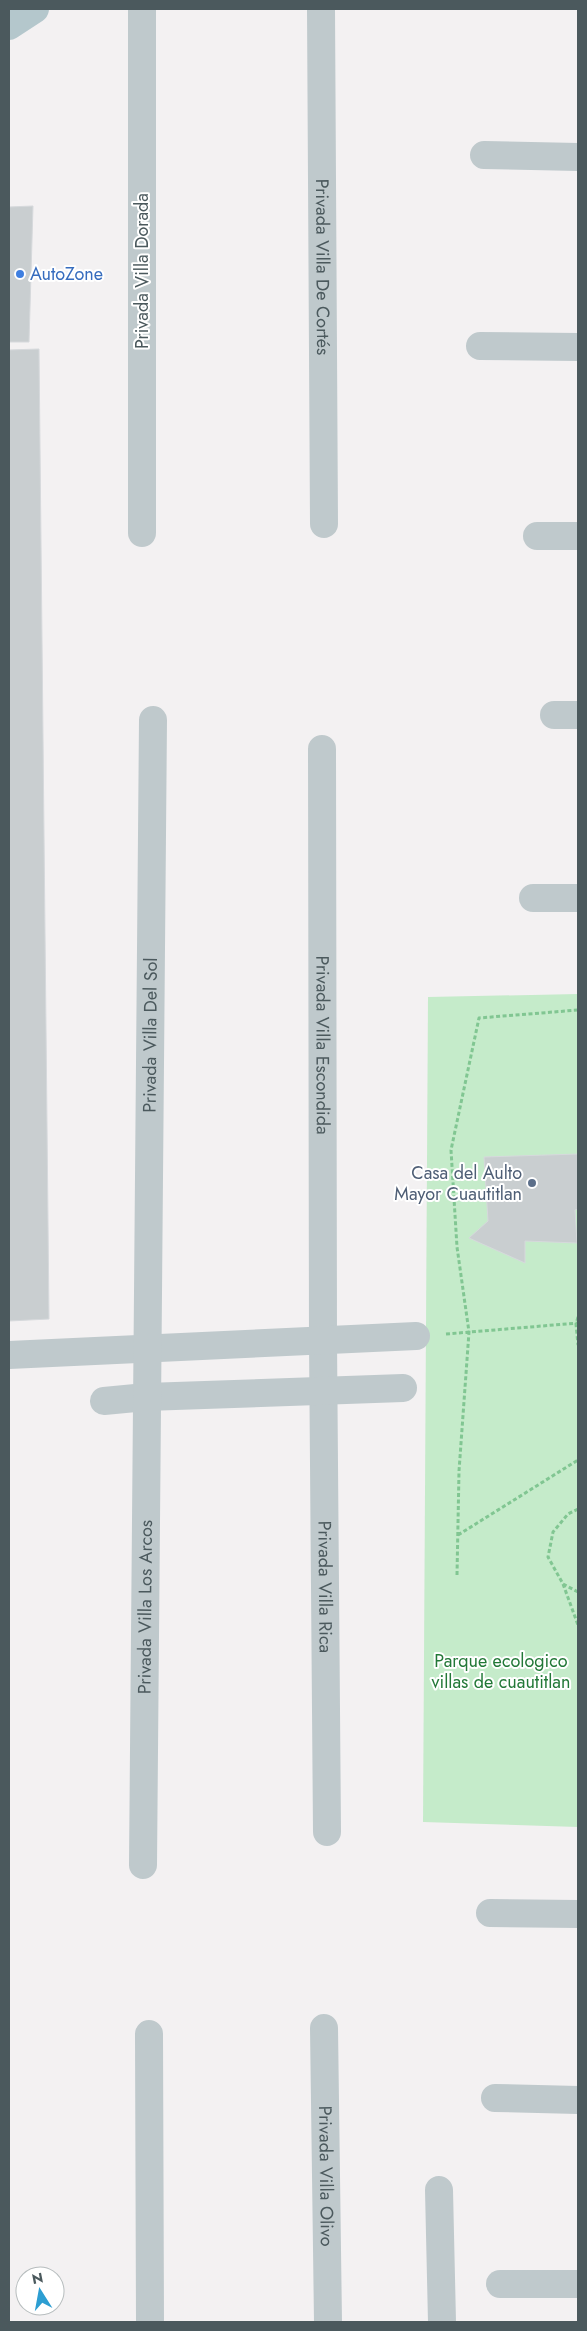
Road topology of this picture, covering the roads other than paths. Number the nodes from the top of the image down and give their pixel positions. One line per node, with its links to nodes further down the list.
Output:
1 (36, 9): 4 (main road)
2 (142, 9): 10 (street, Privada Villa Dorada)
3 (321, 9): 9 (street, Privada Villa De Cortés)
4 (9, 26)
5 (484, 155): 6 (street)
6 (578, 157)
7 (480, 346): 8 (street)
8 (578, 346)
9 (324, 524)
10 (142, 533)
11 (537, 536): 12 (street)
12 (578, 536)
13 (154, 720): 19 (street, Privada Villa Del Sol)
14 (322, 749): 18 (street, Privada Villa Escondida)
15 (533, 898): 16 (street)
16 (578, 898)
17 (416, 1336): 18 (street)
18 (323, 1341): 19 (street); 22 (street, Privada Villa Rica)
19 (148, 1350): 20 (street); 23 (street, Privada Villa Los Arcos)
20 (9, 1355)
21 (403, 1388): 22 (street)
22 (323, 1392): 23 (street); 25 (street, Privada Villa Rica)
23 (146, 1397): 24 (street); 26 (street, Privada Villa Los Arcos)
24 (104, 1401)
25 (326, 1832)
26 (143, 1865)
27 (490, 1913): 28 (street)
28 (578, 1914)
29 (324, 2028): 37 (street, Privada Villa Olivo)
30 (149, 2034): 36 (street)
31 (495, 2098): 32 (street)
32 (578, 2100)
33 (439, 2190): 38 (street)
34 (500, 2284): 35 (street)
35 (578, 2284)
36 (150, 2322)
37 (328, 2322)
38 (442, 2322)

